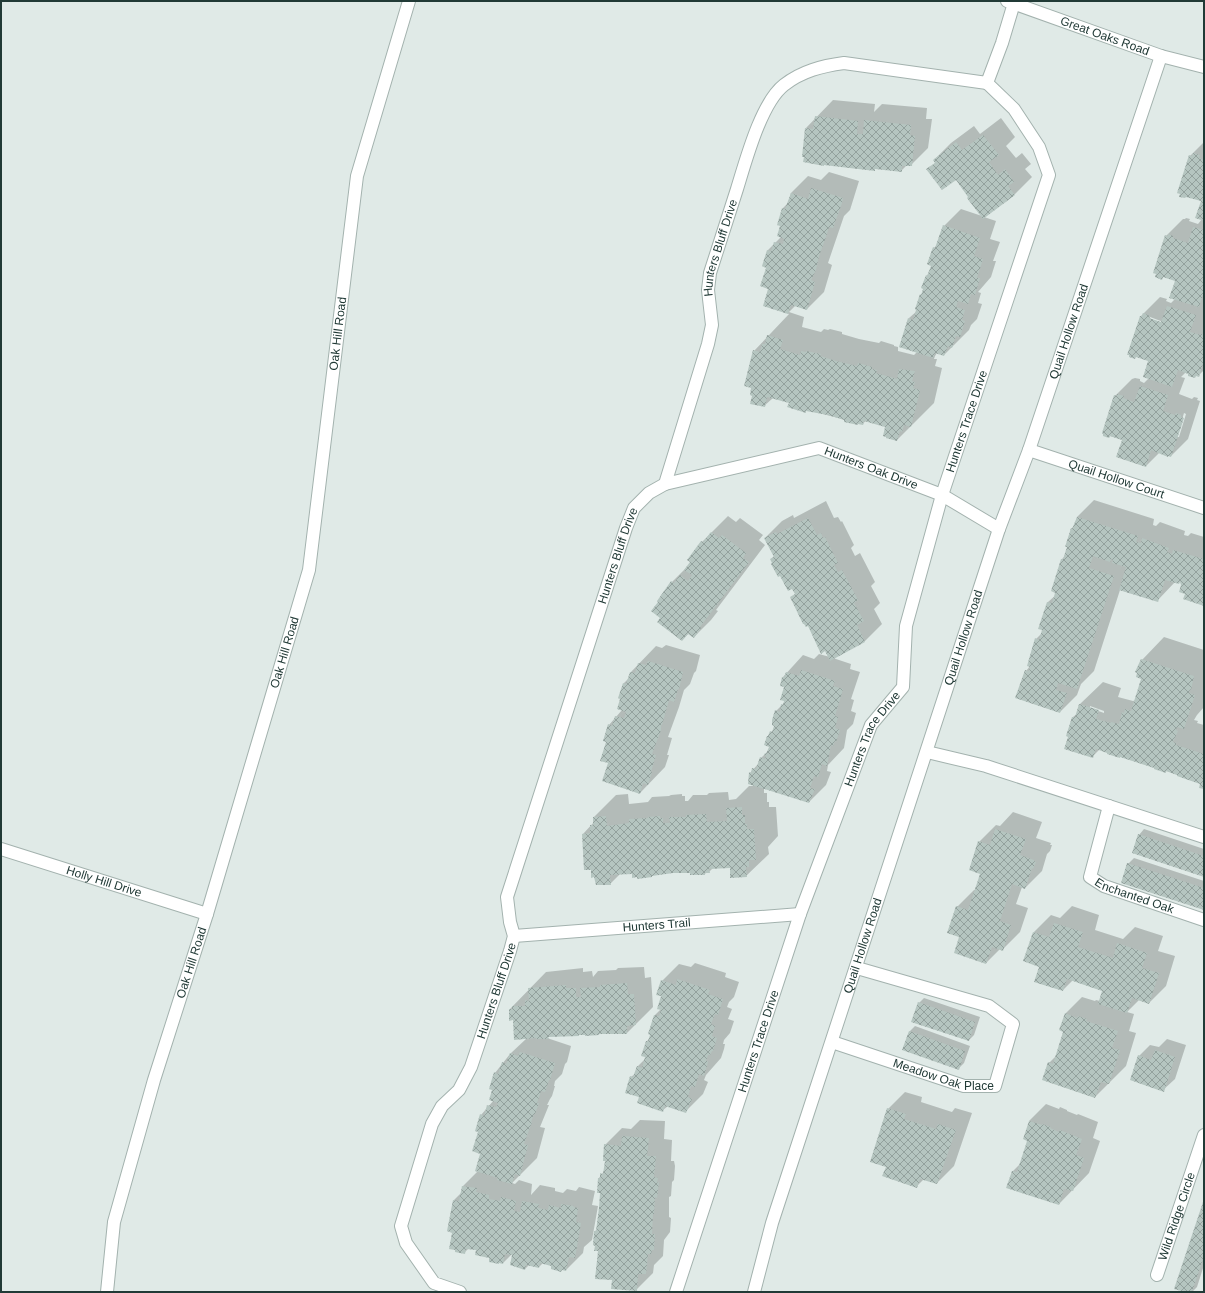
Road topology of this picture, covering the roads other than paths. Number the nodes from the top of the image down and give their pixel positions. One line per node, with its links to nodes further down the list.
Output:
1 (409, 1): 15 (street, Oak Hill Road)
2 (1010, 2): 3 (street, Great Oaks Road); 5 (street)
3 (1161, 56): 4 (street, Great Oaks Road); 6 (street, Quail Hollow Road)
4 (1204, 67)
5 (987, 83): 7 (street, Hunters Bluff Drive); 8 (street, Hunters Trace Drive)
6 (1029, 450): 9 (street, Quail Hollow Court); 10 (street, Quail Hollow Road)
7 (665, 484): 8 (street, Hunters Oak Drive); 18 (street, Hunters Bluff Drive)
8 (942, 495): 10 (street, Hunters Oak Drive); 16 (street, Hunters Trace Drive)
9 (1204, 508)
10 (1000, 529): 11 (street, Quail Hollow Road)
11 (927, 752): 12 (street); 19 (street, Quail Hollow Road)
12 (1110, 806): 13 (street); 17 (street, Enchanted Oak)
13 (1204, 837)
14 (1, 849): 15 (street, Holly Hill Drive)
15 (207, 914): 23 (street, Oak Hill Road)
16 (800, 914): 18 (street, Hunters Trail); 25 (street, Hunters Trace Drive)
17 (1204, 920)
18 (514, 936): 24 (street, Hunters Bluff Drive)
19 (857, 968): 20 (street, Quail Hollow Road); 20 (street, Meadow Oak Place)
20 (832, 1042): 26 (street, Quail Hollow Road)
21 (1204, 1134): 22 (street, Wild Ridge Circle)
22 (1157, 1275)
23 (107, 1292)
24 (460, 1292)
25 (676, 1292)
26 (754, 1292)

